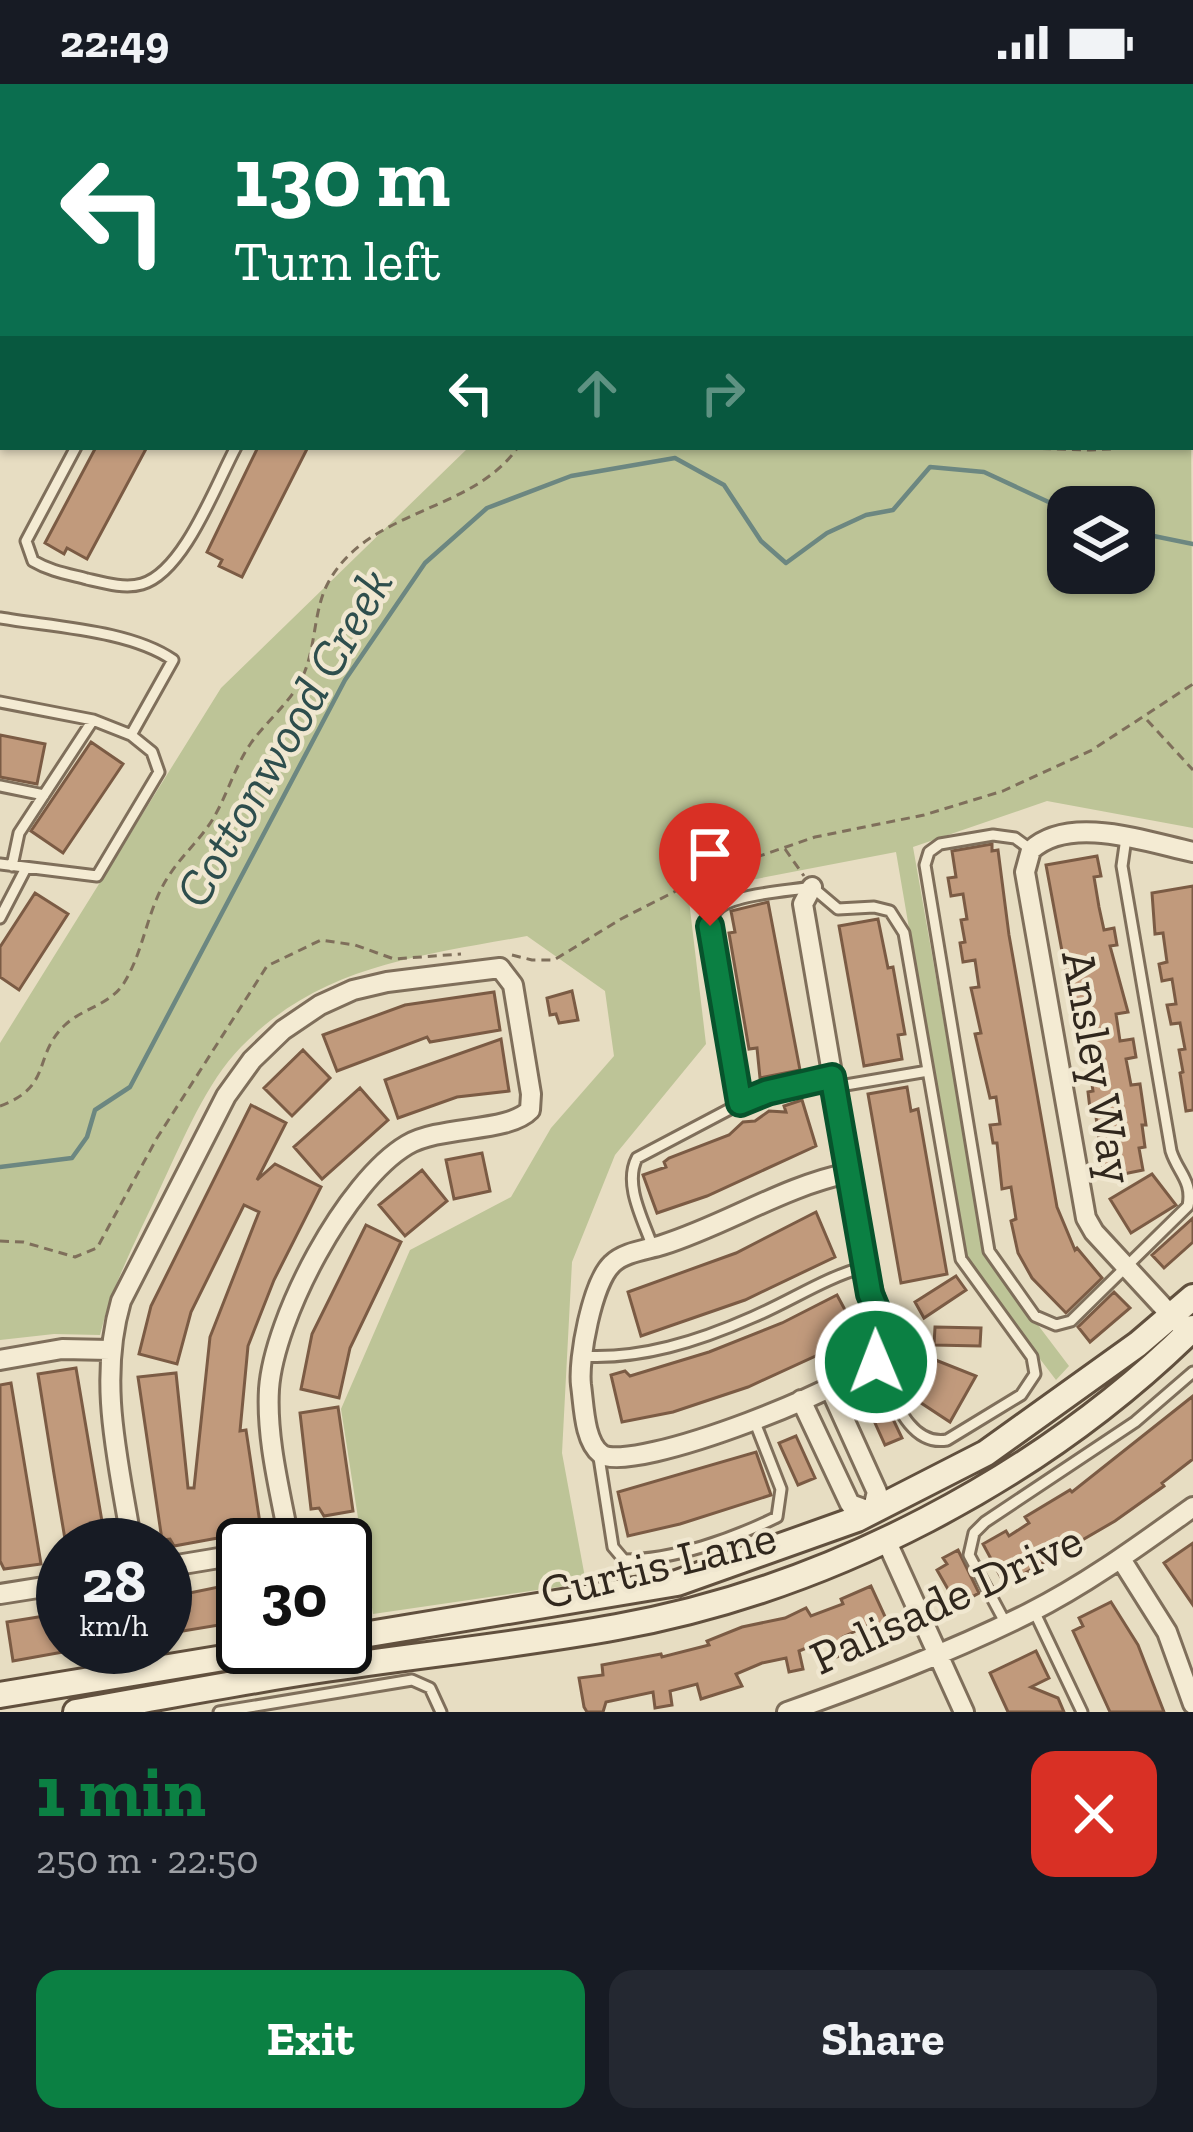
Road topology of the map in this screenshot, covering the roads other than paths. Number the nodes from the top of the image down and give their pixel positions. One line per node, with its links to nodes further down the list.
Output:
1 (74, 450): 2 (lane)
2 (234, 450)
3 (0, 618): 6 (lane)
4 (0, 702): 5 (lane)
5 (93, 720): 6 (lane); 8 (lane)
6 (131, 735): 14 (lane)
7 (0, 786): 8 (lane)
8 (44, 795): 13 (lane)
9 (1126, 838): 10 (street); 11 (street); 23 (lane)
10 (1030, 850): 23 (street, Ansley Way); 23 (lane)
11 (1193, 852)
12 (0, 864): 13 (lane)
13 (13, 866): 14 (lane)
14 (26, 868): 16 (lane)
15 (812, 887): 17 (lane); 18 (street); 19 (lane)
16 (0, 918)
17 (928, 1071): 18 (lane); 27 (lane)
18 (833, 1082): 19 (lane); 20 (street)
19 (740, 1103): 21 (lane)
20 (849, 1173): 21 (street); 22 (street)
21 (652, 1248): 28 (street)
22 (865, 1267): 27 (street); 28 (lane)
23 (1126, 1268): 25 (street, Ansley Way)
24 (1193, 1297): 25 (street, Curtis Lane)
25 (1184, 1326): 36 (street, Curtis Lane); 39 (street, Curtis Lane)
26 (110, 1350): 29 (street); 37 (street); 38 (street)
27 (880, 1355): 31 (street)
28 (581, 1356): 34 (street)
29 (0, 1360)
30 (1193, 1372): 44 (lane)
31 (829, 1386): 32 (street); 36 (street)
32 (801, 1400): 33 (street); 36 (street)
33 (754, 1420): 34 (street); 34 (lane)
34 (598, 1451)
35 (1193, 1507): 40 (street, Palisade Drive)
36 (872, 1512): 39 (street); 45 (street, Curtis Lane)
37 (128, 1518)
38 (286, 1518)
39 (886, 1540): 46 (street, Curtis Lane); 47 (street)
40 (1121, 1558): 43 (street, Palisade Drive); 51 (street)
41 (36, 1588): 42 (street)
42 (0, 1594)
43 (1034, 1611): 44 (street, Palisade Drive); 57 (lane)
44 (1006, 1624): 47 (street, Palisade Drive)
45 (372, 1634)
46 (372, 1653)
47 (938, 1653): 55 (street, Palisade Drive); 56 (street)
48 (216, 1659): 50 (street)
49 (244, 1674): 52 (street, Curtis Lane)
50 (0, 1695)
51 (1193, 1704)
52 (76, 1712)
53 (219, 1712): 54 (lane)
54 (441, 1712)
55 (787, 1712)
56 (964, 1712)
57 (1082, 1712)

